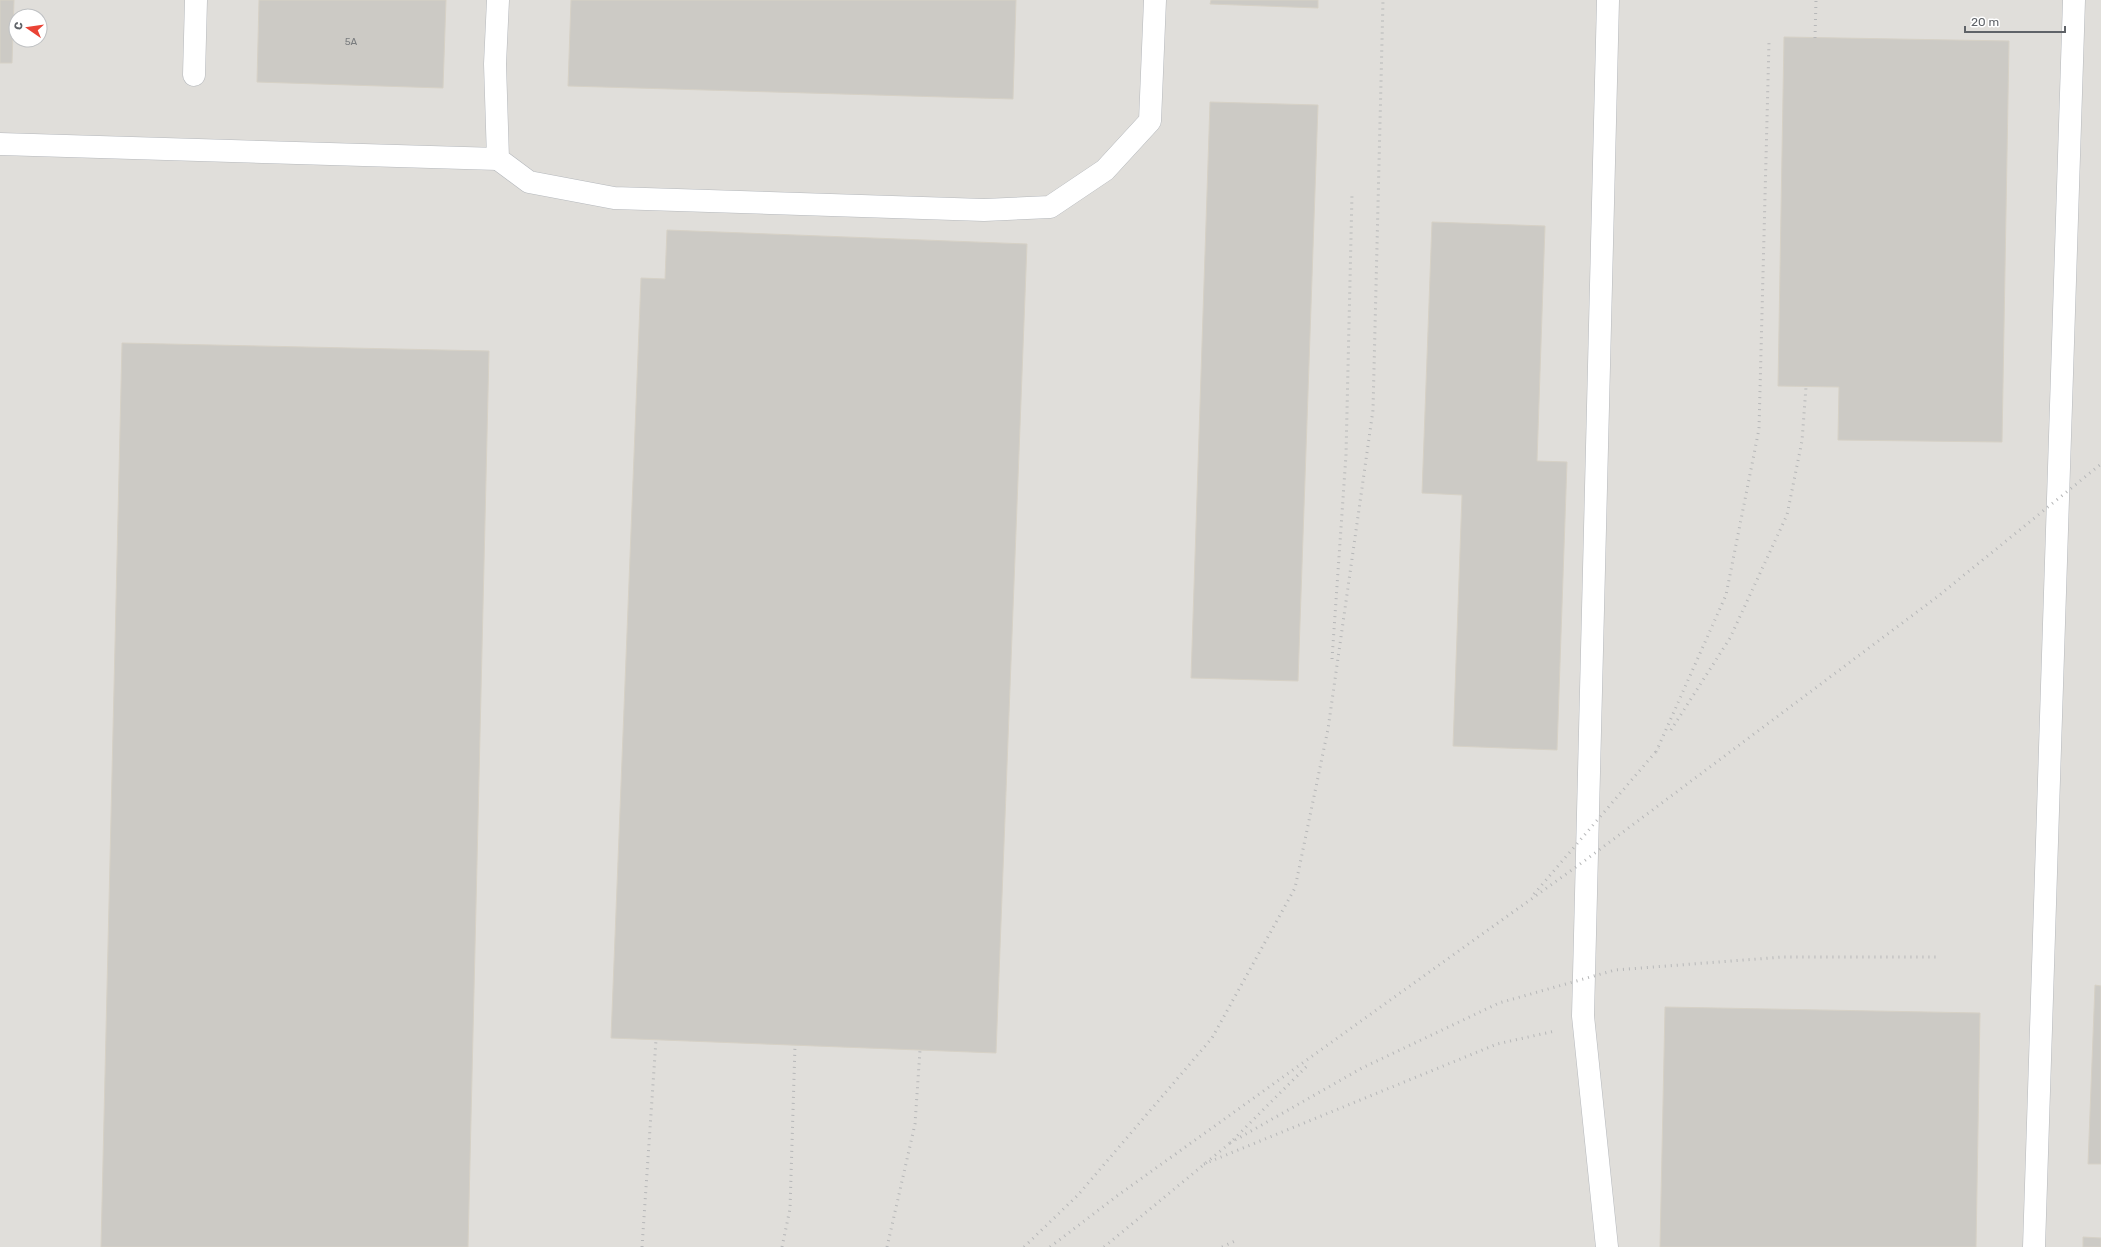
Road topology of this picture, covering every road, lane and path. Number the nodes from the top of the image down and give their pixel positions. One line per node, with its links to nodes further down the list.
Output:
1 (196, 0): 6 (lane)
2 (498, 0): 8 (lane)
3 (1155, 0): 8 (lane)
4 (1608, 0): 9 (lane)
5 (2074, 0): 10 (lane)
6 (194, 75)
7 (0, 144): 8 (lane)
8 (498, 159)
9 (1607, 1247)
10 (2034, 1247)

